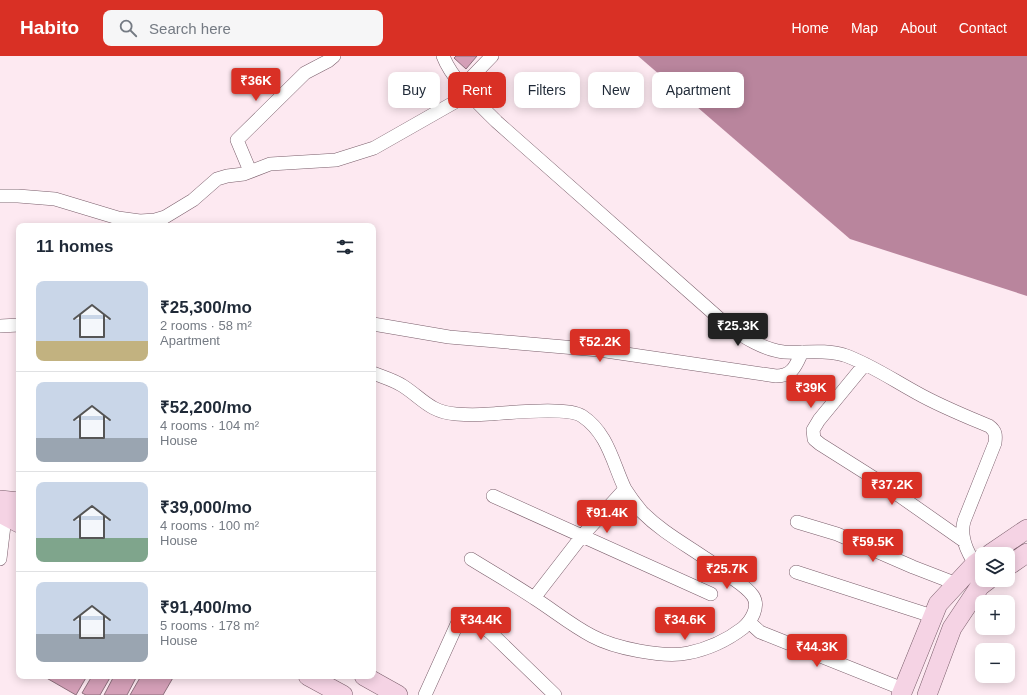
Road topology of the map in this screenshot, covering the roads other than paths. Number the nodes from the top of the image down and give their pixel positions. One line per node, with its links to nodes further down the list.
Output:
1 (334, 56): 8 (street)
2 (443, 56): 4 (street)
3 (492, 56): 5 (street)
4 (453, 72)
5 (480, 72)
6 (448, 101): 8 (street)
7 (483, 108): 13 (street)
8 (250, 171): 9 (street)
9 (0, 196)
10 (16, 325): 12 (street)
11 (376, 325): 13 (street)
12 (0, 326)
13 (802, 352): 14 (street)
14 (865, 364): 22 (street); 22 (street)
15 (376, 374): 16 (street)
16 (625, 489): 21 (street); 36 (street)
17 (493, 496): 21 (street)
18 (8, 508): 26 (street)
19 (797, 522): 31 (street)
20 (1027, 529): 23 (main road)
21 (582, 536): 33 (street); 34 (street)
22 (964, 541): 25 (street)
23 (1002, 547)
24 (1027, 553): 28 (main road)
25 (975, 554)
26 (0, 559)
27 (471, 560): 34 (street)
28 (1015, 561)
29 (975, 568): 31 (main road)
30 (796, 572): 35 (street)
31 (957, 584): 35 (main road)
32 (979, 587): 44 (main road)
33 (711, 594)
34 (534, 598): 36 (street)
35 (932, 616): 39 (main road)
36 (749, 622): 39 (street)
37 (314, 679): 40 (main road)
38 (369, 679): 41 (main road)
39 (902, 692)
40 (343, 695)
41 (398, 695)
42 (425, 695): 43 (street)
43 (555, 695)
44 (927, 695)

